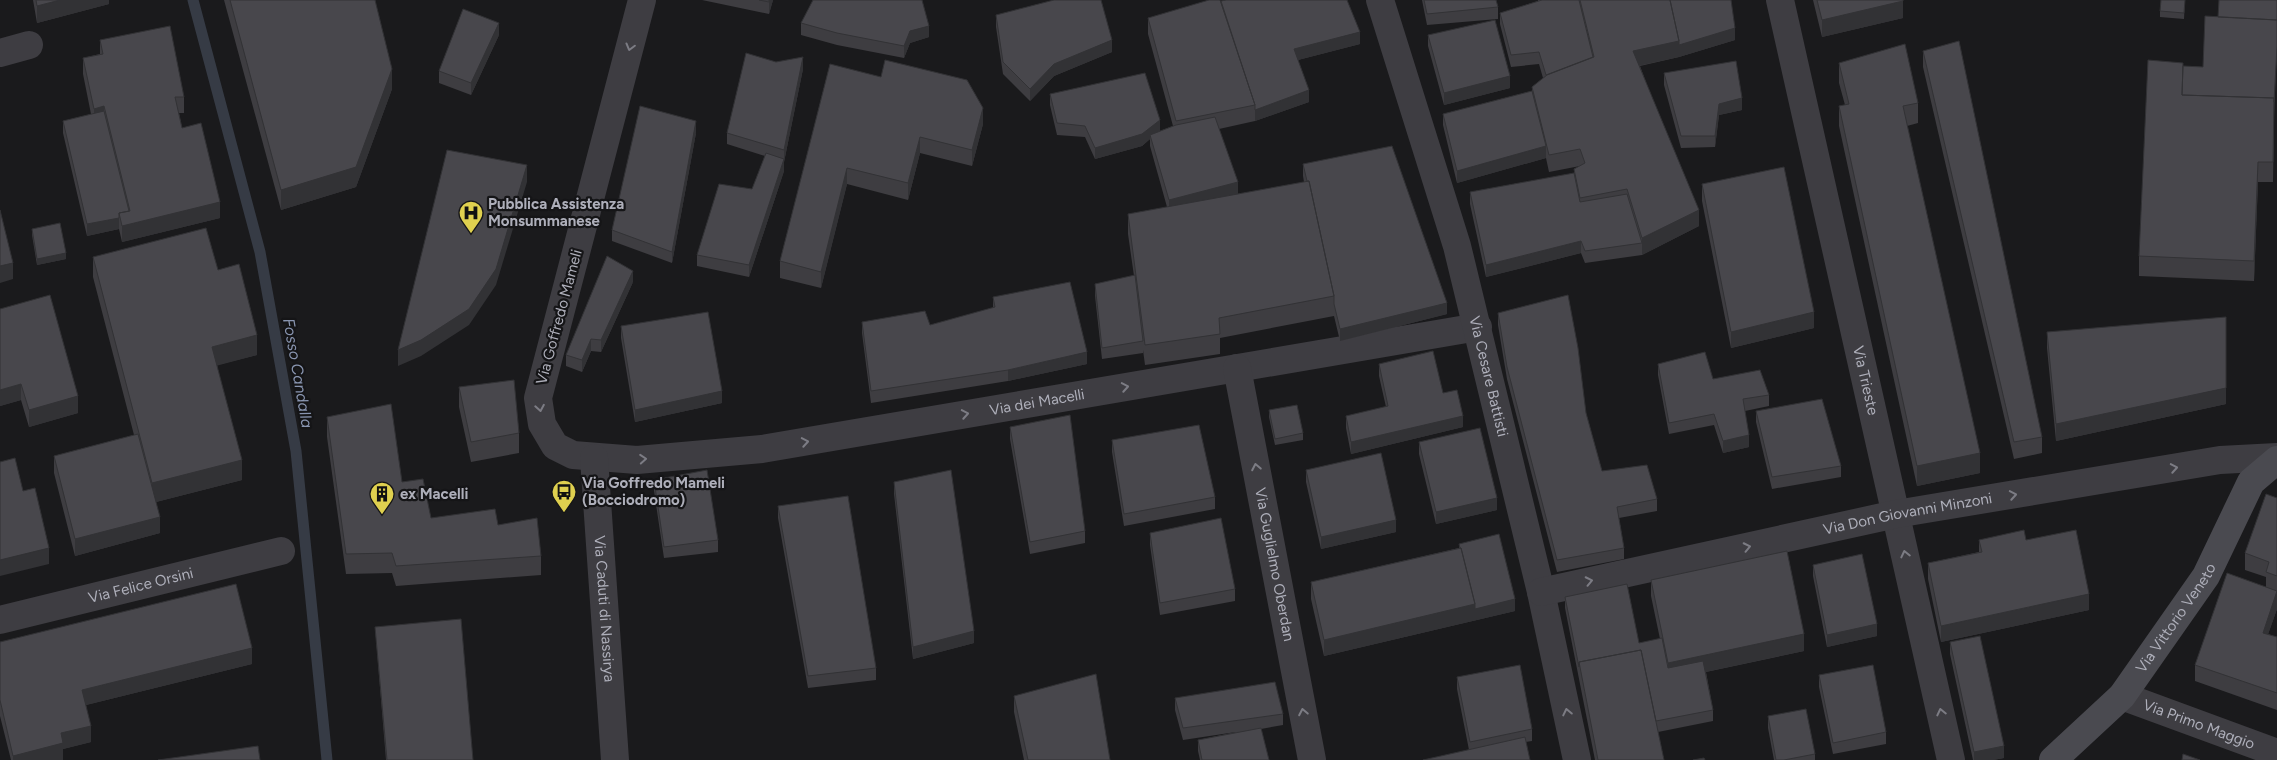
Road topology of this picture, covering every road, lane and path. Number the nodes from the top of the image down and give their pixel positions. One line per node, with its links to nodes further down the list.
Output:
1 (642, 0): 8 (street, Via Goffredo Mameli, one-way to 8)
2 (1380, 0): 6 (street, Via Cesare Battisti)
3 (1780, 0): 10 (street, Via Trieste)
4 (29, 45): 5 (street)
5 (0, 53)
6 (1478, 327): 7 (street, Via dei Macelli); 12 (street, Via Cesare Battisti)
7 (1237, 368): 8 (street, Via dei Macelli, one-way to 7); 17 (street, Via Guglielmo Oberdan, one-way to 7)
8 (594, 458): 16 (street, Via Caduti di Nassirya)
9 (2277, 459): 10 (street, Via Don Giovanni Minzoni, one-way to 9); 14 (street, Via Vittorio Veneto)
10 (1896, 514): 12 (street, Via Don Giovanni Minzoni, one-way to 10); 19 (street, Via Trieste, one-way to 10)
11 (282, 552): 13 (street, Via Felice Orsini)
12 (1541, 592): 18 (street, Via Cesare Battisti, one-way to 12)
13 (0, 620)
14 (2122, 696): 15 (street, Via Primo Maggio); 20 (street, Via Vittorio Veneto)
15 (2277, 753)
16 (615, 760)
17 (1312, 760)
18 (1577, 760)
19 (1951, 760)
20 (2053, 760)

